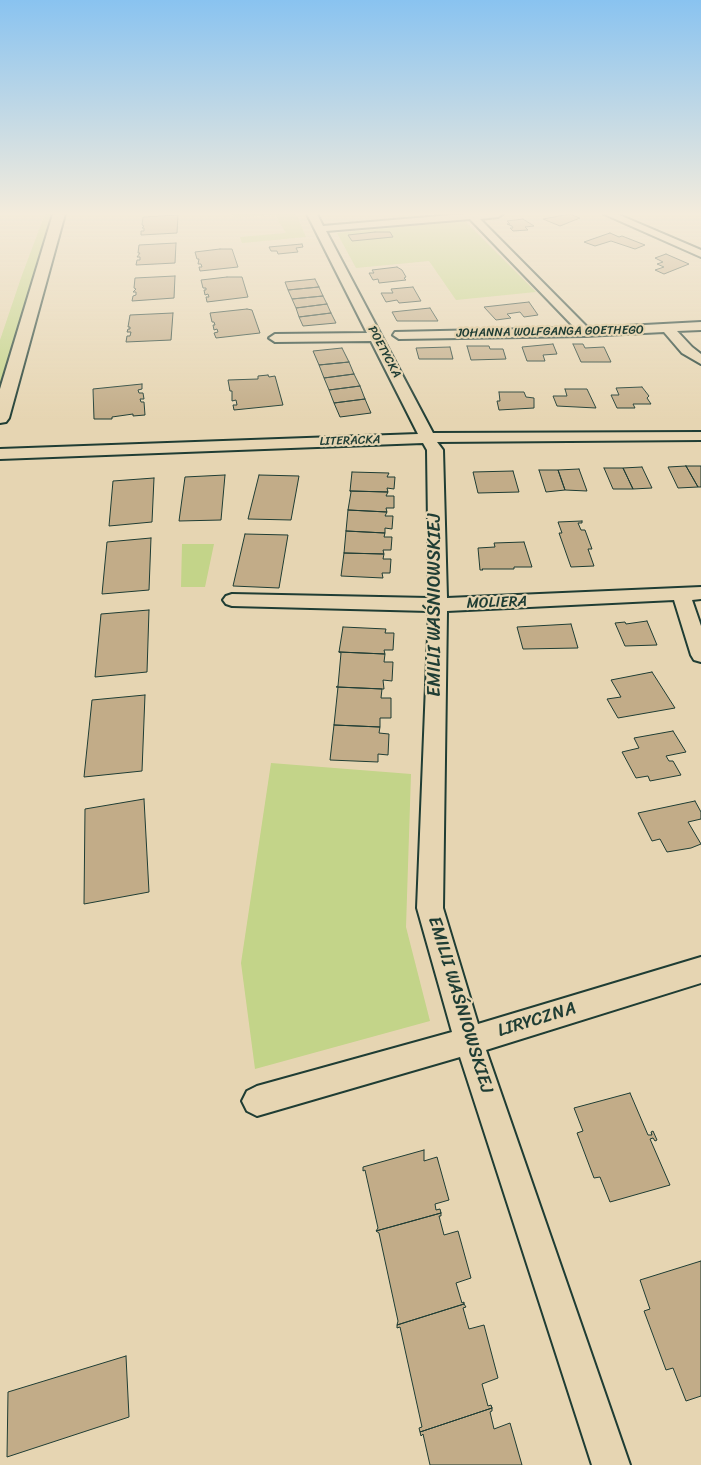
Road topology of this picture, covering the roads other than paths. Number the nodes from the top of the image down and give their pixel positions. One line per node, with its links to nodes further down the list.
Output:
1 (39, 282): 11 (street)
2 (347, 282): 8 (street, POETYCKA)
3 (537, 282): 6 (street)
4 (701, 326): 5 (street, JOHANNA WOLFGANGA GOETHEGO)
5 (668, 329): 6 (street, JOHANNA WOLFGANGA GOETHEGO); 10 (street)
6 (585, 332): 7 (street, JOHANNA WOLFGANGA GOETHEGO)
7 (399, 335)
8 (375, 337): 9 (street); 13 (street, POETYCKA)
9 (275, 338)
10 (701, 360)
11 (0, 418)
12 (701, 436): 13 (street, LITERACKA)
13 (427, 438): 14 (street, LITERACKA); 18 (street, EMILII WAŚNIOWSKIEJ)
14 (0, 454)
15 (680, 594): 16 (street, MOLIERA); 18 (street, MOLIERA); 19 (street)
16 (701, 594)
17 (232, 600): 18 (street, MOLIERA)
18 (438, 605): 21 (street, EMILII WAŚNIOWSKIEJ)
19 (701, 655)
20 (701, 970): 21 (street, LIRYCZNA)
21 (469, 1041): 22 (street, LIRYCZNA); 23 (street, EMILII WAŚNIOWSKIEJ)
22 (258, 1101)
23 (611, 1465)

